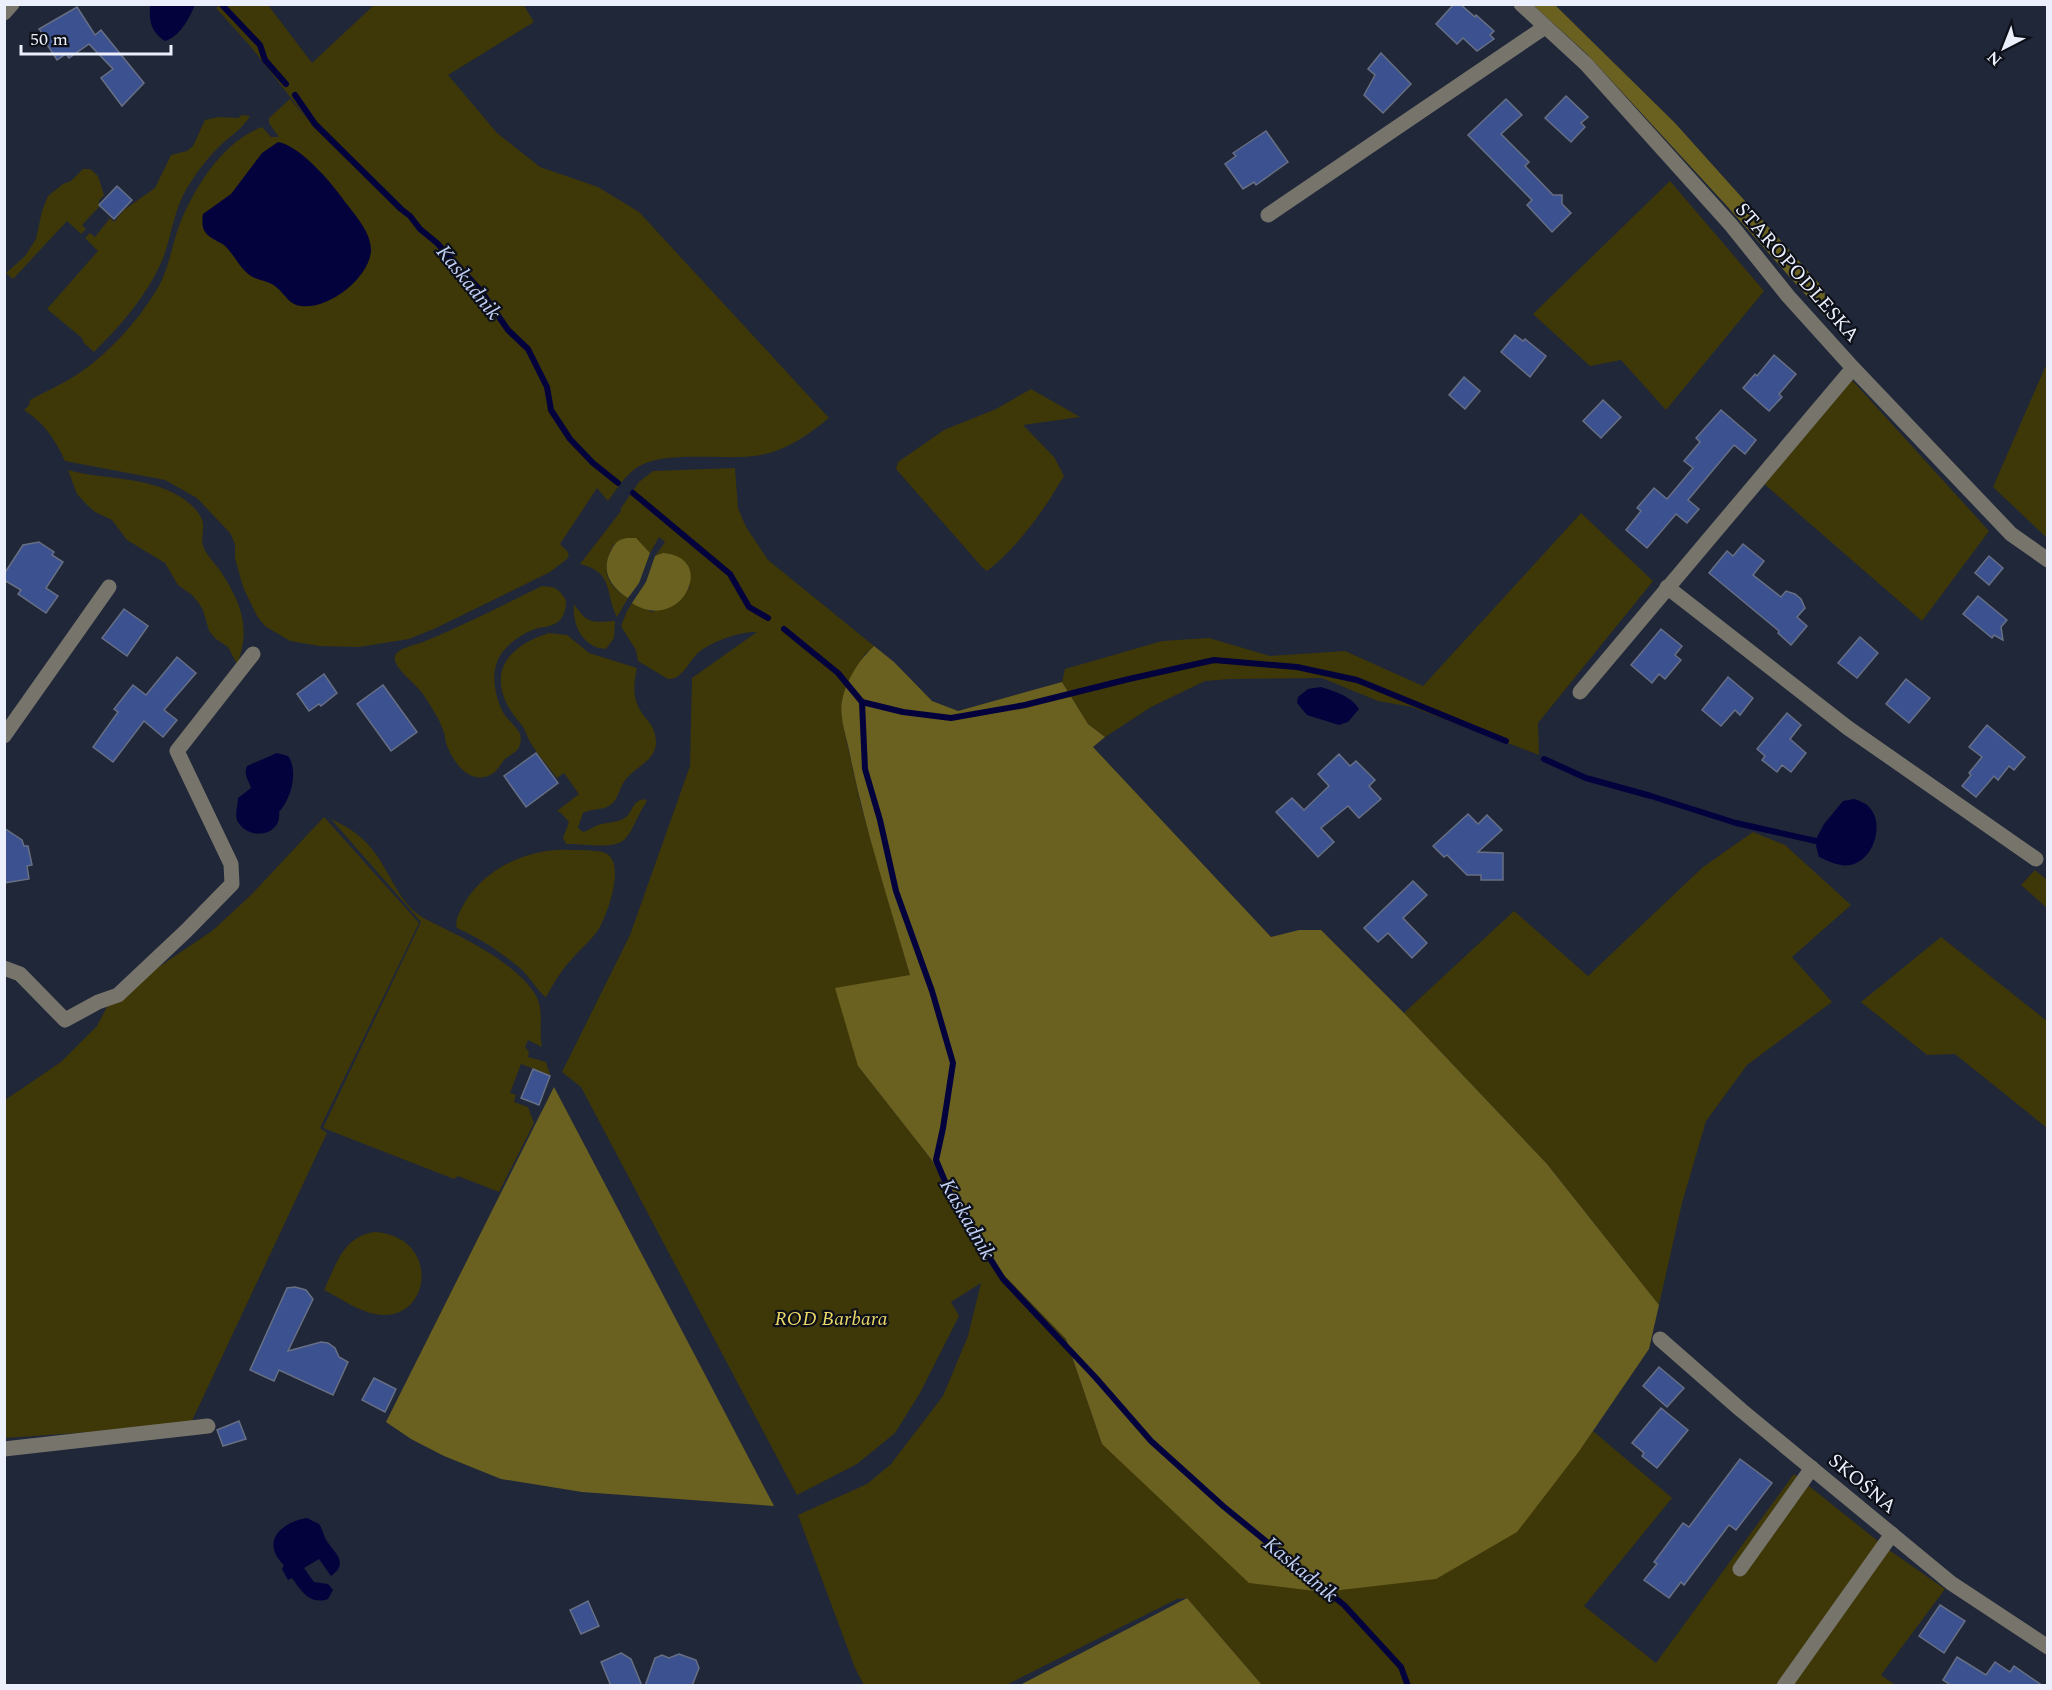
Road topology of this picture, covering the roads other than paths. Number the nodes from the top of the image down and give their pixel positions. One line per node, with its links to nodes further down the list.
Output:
1 (12, 4): 3 (street)
2 (1521, 4): 4 (street, STAROPODLESKA)
3 (4, 13)
4 (1545, 27): 5 (street); 6 (street, STAROPODLESKA)
5 (1268, 215)
6 (1853, 368): 7 (street, STAROPODLESKA); 9 (street)
7 (2048, 560)
8 (109, 587): 12 (street)
9 (1667, 587): 11 (street); 13 (street)
10 (253, 654): 14 (street)
11 (1580, 692)
12 (4, 736)
13 (2036, 860)
14 (4, 968)
15 (1660, 1339): 18 (street, SKOŚNA)
16 (208, 1426): 17 (street)
17 (4, 1449)
18 (1812, 1468): 19 (street, SKOŚNA); 20 (street)
19 (1892, 1533): 21 (street, SKOŚNA); 22 (street)
20 (1740, 1569)
21 (2048, 1647)
22 (1784, 1686)

